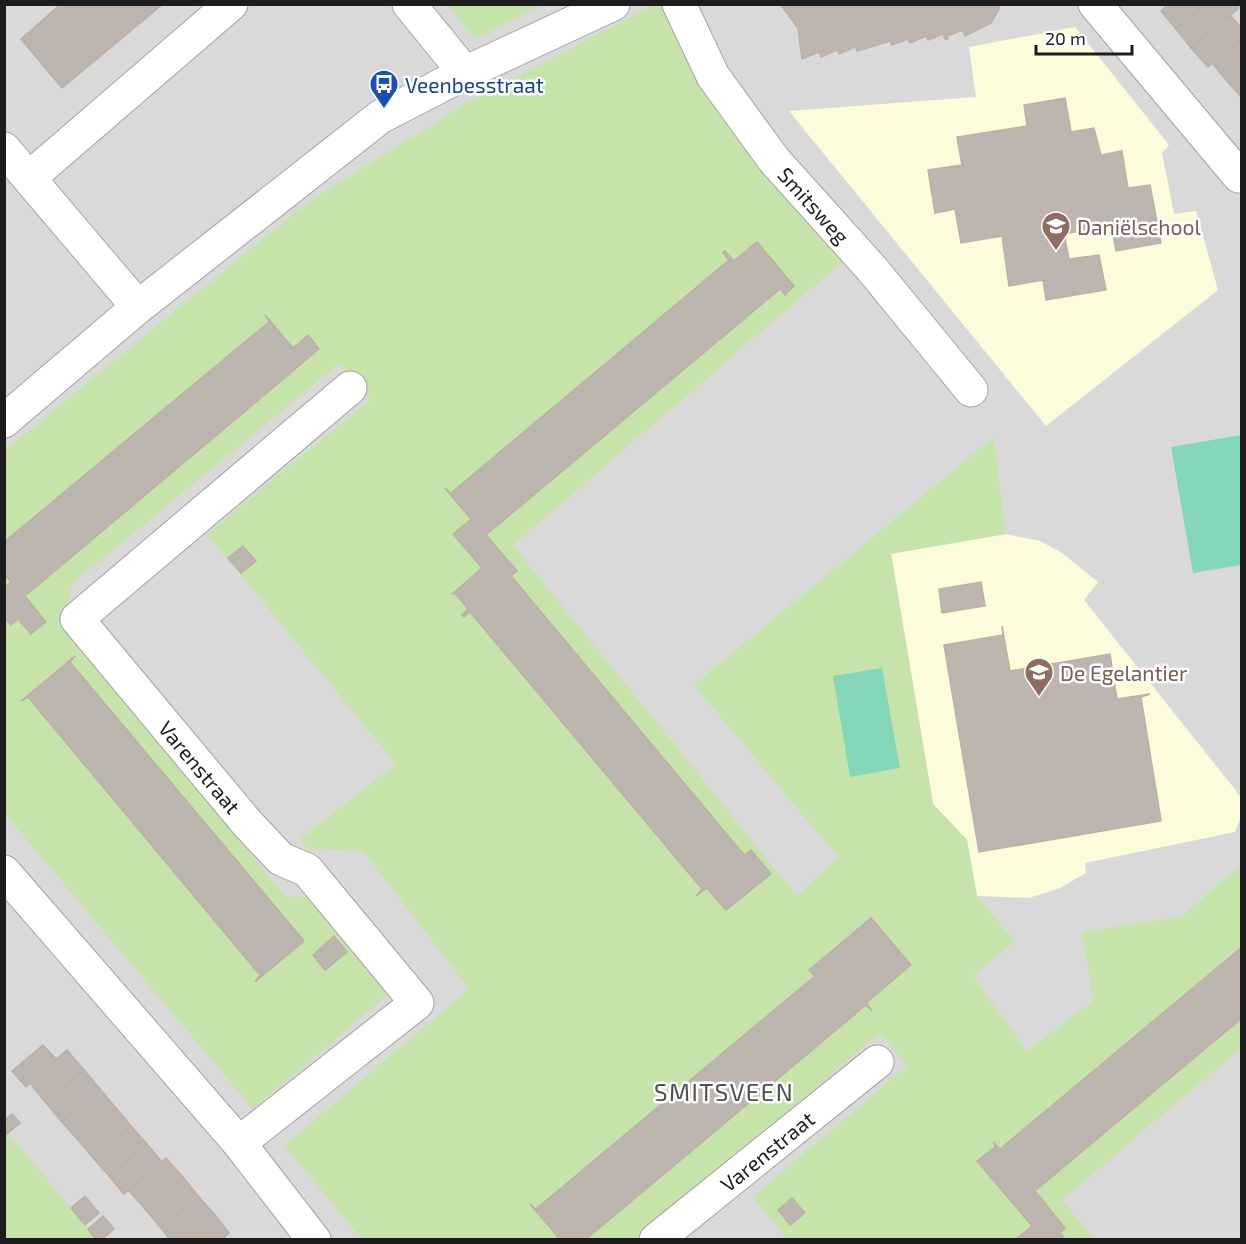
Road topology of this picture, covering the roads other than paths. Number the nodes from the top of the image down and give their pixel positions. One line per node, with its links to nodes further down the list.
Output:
1 (231, 4): 9 (street)
2 (409, 4): 6 (street)
3 (613, 4): 6 (street)
4 (679, 4): 12 (street, Smitsweg)
5 (1095, 4): 8 (street)
6 (465, 73): 10 (street)
7 (4, 149): 9 (street)
8 (1239, 176)
9 (28, 178): 10 (street)
10 (138, 307): 13 (street)
11 (350, 388): 16 (street, Varenstraat)
12 (971, 390)
13 (4, 421)
14 (4, 872): 16 (street)
15 (877, 1062): 18 (street, Varenstraat)
16 (239, 1143): 17 (street)
17 (314, 1239)
18 (656, 1239)

